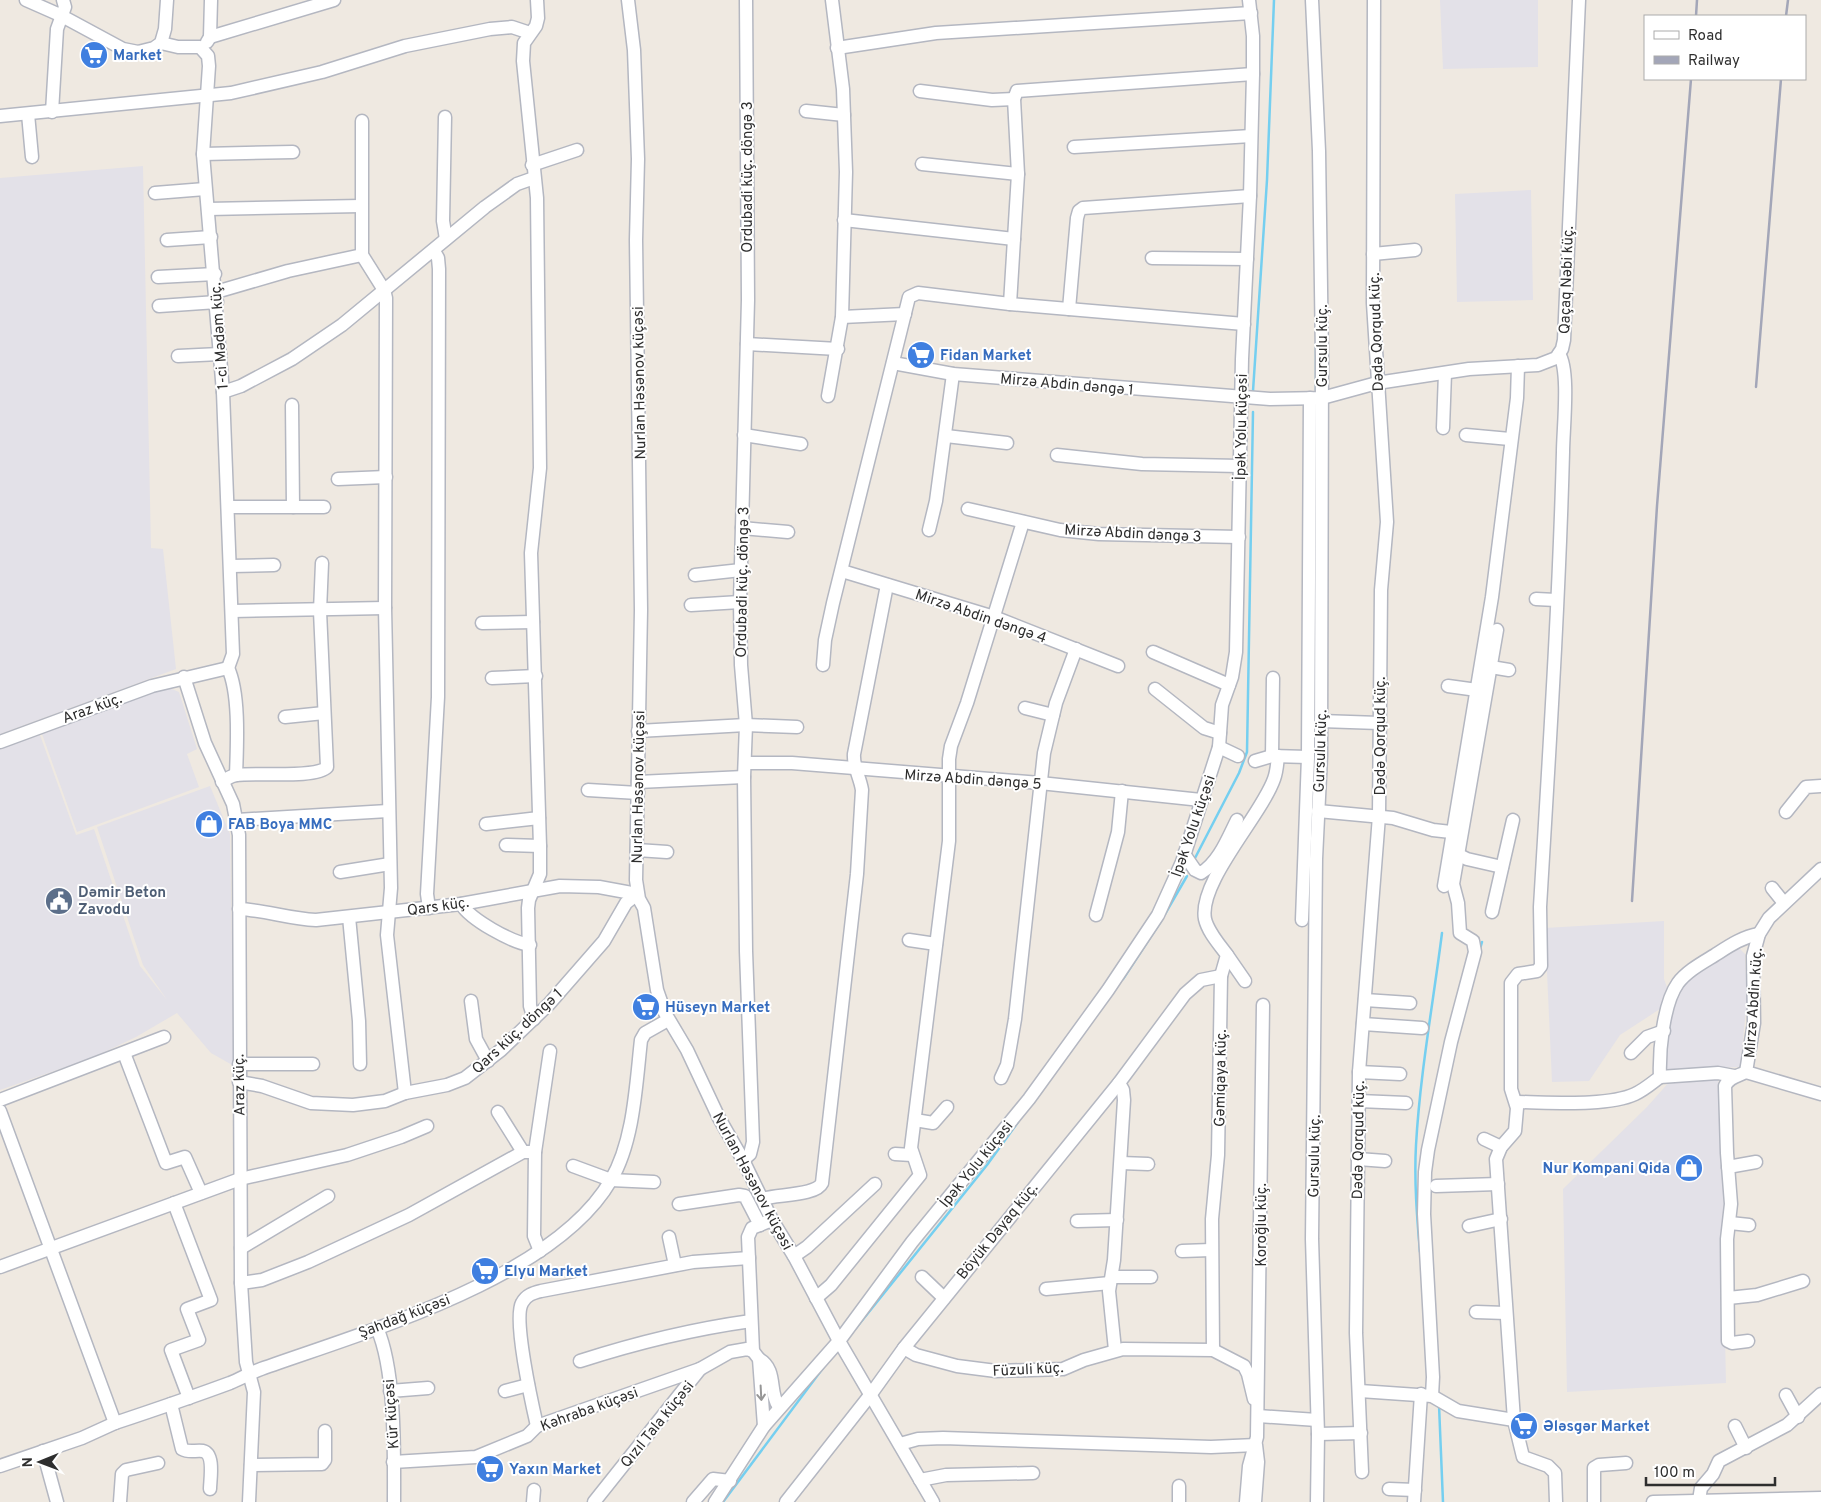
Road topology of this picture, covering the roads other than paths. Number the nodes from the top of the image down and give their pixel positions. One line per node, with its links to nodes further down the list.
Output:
1 (26, 0): 14 (street)
2 (63, 0): 14 (street)
3 (167, 0): 17 (street)
4 (211, 0): 16 (street)
5 (334, 0): 16 (street)
6 (537, 0): 15 (street)
7 (628, 0): 143 (street, Nurlan Həsənov küçəsi)
8 (746, 0): 67 (street, Ordubadi küç. döngə 3)
9 (832, 0): 18 (street)
10 (1312, 0): 80 (street, Gursulu küç.)
11 (1374, 0): 53 (street, Dədə Qorqud küç.)
12 (1578, 0): 70 (street, Qaçaq Nəbi küç.)
13 (1250, 6): 18 (street); 20 (street, İpək Yolu küçəsi)
14 (60, 15): 17 (street); 25 (street)
15 (530, 33): 22 (street); 38 (street)
16 (210, 37): 19 (street)
17 (160, 43): 19 (street)
18 (837, 48): 27 (street)
19 (204, 49): 22 (street, 1-ci Mədəm küç.)
20 (1253, 74): 23 (street); 31 (street, İpək Yolu küçəsi)
21 (920, 91): 23 (street)
22 (209, 95): 25 (street); 35 (street, 1-ci Mədəm küç.)
23 (1014, 99): 39 (street)
24 (806, 111): 27 (street)
25 (52, 112): 26 (street)
26 (28, 114): 28 (street); 36 (street)
27 (844, 115): 46 (street)
28 (0, 116)
29 (445, 117): 48 (street)
30 (362, 121): 44 (street)
31 (1251, 136): 32 (street); 43 (street, İpək Yolu küçəsi)
32 (1074, 147)
33 (577, 150): 38 (street)
34 (293, 152): 35 (street)
35 (203, 154): 41 (street, 1-ci Mədəm küç.)
36 (32, 157)
37 (922, 164): 39 (street)
38 (532, 165): 40 (street)
39 (1018, 174): 49 (street)
40 (534, 178): 48 (street); 117 (street)
41 (206, 188): 42 (street); 45 (street, 1-ci Mədəm küç.)
42 (155, 194)
43 (1250, 196): 56 (street, İpək Yolu küçəsi); 63 (street)
44 (361, 206): 45 (street); 54 (street)
45 (208, 208): 47 (street, 1-ci Mədəm küç.)
46 (844, 220): 49 (street); 65 (street)
47 (211, 237): 50 (street); 57 (street, 1-ci Mədəm küç.)
48 (446, 239): 52 (street)
49 (1014, 239): 61 (street)
50 (167, 240)
51 (1415, 250): 53 (street)
52 (434, 251): 59 (street); 189 (street)
53 (1372, 254): 76 (street, Dədə Qorqud küç.)
54 (362, 255): 59 (street); 60 (street)
55 (1152, 258): 56 (street)
56 (1247, 259): 66 (street, İpək Yolu küçəsi)
57 (215, 274): 58 (street); 60 (street, 1-ci Mədəm küç.)
58 (158, 277)
59 (384, 290): 77 (street); 91 (street)
60 (216, 297): 62 (street); 69 (street, 1-ci Mədəm küç.)
61 (1010, 304): 63 (street); 64 (street)
62 (159, 306)
63 (1069, 309): 66 (street)
64 (905, 314): 65 (street); 72 (street)
65 (842, 318): 68 (street)
66 (1244, 324): 79 (street, İpək Yolu küçəsi)
67 (747, 344): 68 (street); 83 (street, Ordubadi küç. döngə 3)
68 (838, 349): 78 (street)
69 (220, 354): 71 (street); 77 (street, 1-ci Mədəm küç.)
70 (1559, 354): 73 (street, Qaçaq Nəbi küç.); 110 (street)
71 (178, 356)
72 (893, 363): 75 (street, Mirzə Abdin dəngə 1); 106 (street)
73 (1518, 366): 74 (street, Qaçaq Nəbi küç.); 86 (street)
74 (1445, 373): 76 (street, Qaçaq Nəbi küç.); 82 (street)
75 (953, 374): 79 (street, Mirzə Abdin dəngə 1); 85 (street)
76 (1377, 383): 80 (street, Qaçaq Nəbi küç.); 140 (street, Dədə Qorqud küç.)
77 (223, 392): 95 (street, 1-ci Mədəm küç.)
78 (828, 396)
79 (1242, 398): 80 (street, Qaçaq Nəbi küç.); 90 (street, İpək Yolu küçəsi)
80 (1316, 398): 139 (street, Gursulu küç.); 149 (street)
81 (292, 405): 93 (street)
82 (1443, 428)
83 (744, 435): 88 (street); 98 (street, Ordubadi küç. döngə 3)
84 (1466, 435): 86 (street)
85 (946, 436): 87 (street); 99 (street)
86 (1510, 438): 134 (street)
87 (1007, 442)
88 (800, 444)
89 (1057, 454): 90 (street)
90 (1240, 466): 101 (street, İpək Yolu küçəsi)
91 (386, 477): 92 (street); 113 (street)
92 (338, 479)
93 (294, 507): 94 (street); 95 (street)
94 (324, 507)
95 (229, 508): 104 (street, 1-ci Mədəm küç.)
96 (968, 509): 97 (street, Mirzə Abdin dəngə 3)
97 (1022, 522): 101 (street, Mirzə Abdin dəngə 3); 116 (street)
98 (742, 528): 100 (street); 105 (street, Ordubadi küç. döngə 3)
99 (929, 530)
100 (788, 532)
101 (1239, 537): 131 (street, İpək Yolu küçəsi)
102 (322, 563): 114 (street)
103 (274, 565): 104 (street)
104 (231, 566): 115 (street, 1-ci Mədəm küç.)
105 (741, 570): 107 (street); 111 (street, Ordubadi küç. döngə 3)
106 (842, 571): 108 (street, Mirzə Abdin dəngə 4); 122 (street)
107 (695, 574)
108 (887, 585): 116 (street, Mirzə Abdin dəngə 4); 152 (street)
109 (1536, 599): 110 (street)
110 (1556, 600): 231 (street)
111 (740, 602): 112 (street); 141 (street, Ordubadi küç. döngə 3)
112 (691, 605)
113 (385, 608): 114 (street); 163 (street)
114 (320, 610): 115 (street); 136 (street)
115 (232, 611): 125 (street, 1-ci Mədəm küç.)
116 (994, 617): 120 (street, Mirzə Abdin dəngə 4); 155 (street)
117 (533, 622): 118 (street); 127 (street)
118 (482, 623)
119 (1497, 630): 124 (street)
120 (1076, 649): 123 (street, Mirzə Abdin dəngə 4); 137 (street)
121 (1153, 652): 131 (street)
122 (823, 666)
123 (1118, 666)
124 (1491, 667): 126 (street); 177 (street)
125 (228, 668): 128 (street, Araz küç.); 153 (street)
126 (1509, 670)
127 (536, 676): 129 (street); 167 (street)
128 (184, 677): 145 (street, Araz küç.); 156 (street, Araz küç.)
129 (492, 678)
130 (1273, 678): 148 (street)
131 (1228, 685): 144 (street, İpək Yolu küçəsi)
132 (1448, 686): 134 (street)
133 (1155, 689): 144 (street)
134 (1477, 690): 172 (street)
135 (1025, 708): 137 (street)
136 (324, 713): 138 (street); 153 (street)
137 (1053, 715): 157 (street)
138 (285, 717)
139 (1321, 721): 140 (street); 164 (street, Gursulu küç.)
140 (1378, 723): 166 (street, Dədə Qorqud küç.)
141 (746, 725): 142 (street); 143 (street); 151 (street, Ordubadi küç. döngə 3)
142 (797, 727)
143 (638, 731): 159 (street, Nurlan Həsənov küçəsi)
144 (1220, 733): 146 (street, İpək Yolu küçəsi)
145 (0, 742)
146 (1219, 747): 147 (street); 162 (street, İpək Yolu küçəsi)
147 (1238, 756)
148 (1275, 756): 149 (street); 150 (street); 200 (street)
149 (1308, 757): 195 (street)
150 (1255, 761)
151 (745, 763): 152 (street, Mirzə Abdin dəngə 5); 154 (street, Ordubadi küç. döngə 3)
152 (856, 770): 155 (street, Mirzə Abdin dəngə 5); 259 (street)
153 (236, 775): 156 (street)
154 (744, 777): 159 (street); 244 (street, Ordubadi küç. döngə 3)
155 (948, 777): 157 (street, Mirzə Abdin dəngə 5); 198 (street)
156 (222, 782): 168 (street, Araz küç.)
157 (1040, 783): 161 (street, Mirzə Abdin dəngə 5); 224 (street)
158 (1821, 786): 165 (street)
159 (638, 787): 160 (street); 175 (street, Nurlan Həsənov küçəsi)
160 (588, 790)
161 (1122, 791): 162 (street, Mirzə Abdin dəngə 5); 193 (street)
162 (1201, 800): 178 (street, İpək Yolu küçəsi)
163 (388, 811): 168 (street); 179 (street)
164 (1318, 811): 166 (street); 317 (street, Gursulu küç.)
165 (1786, 812)
166 (1379, 816): 172 (street); 203 (street, Dədə Qorqud küç.)
167 (539, 818): 171 (street); 174 (street)
168 (238, 820): 190 (street, Araz küç.)
169 (1237, 820): 178 (street)
170 (1513, 820): 180 (street)
171 (486, 824)
172 (1451, 832): 177 (street)
173 (506, 845): 174 (street)
174 (540, 846): 185 (street)
175 (637, 850): 176 (street); 186 (street, Nurlan Həsənov küçəsi)
176 (667, 852)
177 (1454, 853): 180 (street); 183 (street); 309 (street)
178 (1184, 854): 294 (street, İpək Yolu küçəsi)
179 (390, 864): 182 (street); 192 (street)
180 (1502, 868): 191 (street)
181 (1821, 869): 187 (street, Mirzə Abdin küç.)
182 (340, 872)
183 (1444, 886)
184 (1772, 888): 187 (street)
185 (533, 891): 186 (street, Qars küç.); 188 (street, Qars küç.); 199 (street)
186 (637, 894): 207 (street, Qars küç. döngə 1); 208 (street, Nurlan Həsənov küçəsi)
187 (1784, 903): 196 (street, Mirzə Abdin küç.)
188 (461, 904): 189 (street, Qars küç.); 199 (street)
189 (429, 908): 192 (street, Qars küç.)
190 (239, 909): 194 (street, Qars küç.); 217 (street, Araz küç.)
191 (1492, 912)
192 (389, 913): 194 (street, Qars küç.); 227 (street)
193 (1096, 915)
194 (349, 917): 219 (street)
195 (1302, 920)
196 (1759, 934): 211 (street, Mirzə Abdin küç.); 222 (street, Mirzə Abdin küç.)
197 (909, 940): 198 (street)
198 (936, 944): 236 (street)
199 (530, 945): 207 (street)
200 (1227, 955): 201 (street, Gəmiqaya küç.); 202 (street)
201 (1221, 976): 226 (street, Böyük Dayaq küç.); 273 (street, Gəmiqaya küç.)
202 (1245, 981)
203 (1365, 1000): 205 (street); 209 (street, Dədə Qorqud küç.)
204 (471, 1001): 216 (street)
205 (1410, 1003)
206 (1263, 1005): 312 (street, Koroğlu küç.)
207 (534, 1019): 216 (street, Qars küç. döngə 1)
208 (668, 1020): 244 (street, Nurlan Həsənov küçəsi); 252 (street, Şahdağ küçəsi)
209 (1363, 1024): 210 (street); 220 (street, Dədə Qorqud küç.)
210 (1422, 1028)
211 (1664, 1031): 215 (street); 223 (street, Mirzə Abdin küç.)
212 (164, 1037): 214 (street)
213 (550, 1052): 240 (street)
214 (124, 1053): 229 (street); 257 (street)
215 (1631, 1053)
216 (488, 1061): 227 (street, Qars küç. döngə 1)
217 (239, 1064): 218 (street); 225 (street, Araz küç.)
218 (313, 1064)
219 (360, 1064)
220 (1359, 1072): 221 (street); 230 (street, Dədə Qorqud küç.)
221 (1400, 1074)
222 (1740, 1074): 223 (street); 228 (street); 250 (street, Mirzə Abdin küç.)
223 (1660, 1077): 231 (street)
224 (1001, 1078)
225 (239, 1082): 227 (street, Qars küç. döngə 1); 251 (street, Araz küç.)
226 (1119, 1082): 247 (street); 287 (street, Böyük Dayaq küç.)
227 (405, 1093)
228 (1821, 1094)
229 (0, 1100)
230 (1359, 1102): 232 (street); 243 (street, Dədə Qorqud küç.)
231 (1516, 1102): 239 (street)
232 (1406, 1103)
233 (947, 1107): 236 (street)
234 (0, 1110): 271 (street)
235 (498, 1112): 240 (street)
236 (915, 1120): 242 (street)
237 (427, 1126): 251 (street)
238 (1484, 1139): 239 (street)
239 (1500, 1147): 255 (street)
240 (529, 1152): 274 (street); 284 (street)
241 (895, 1154): 242 (street)
242 (912, 1155): 286 (street)
243 (1358, 1159): 245 (street); 306 (street, Dədə Qorqud küç.)
244 (743, 1160): 259 (street, Nurlan Həsənov küçəsi)
245 (1385, 1161)
246 (1756, 1162): 250 (street)
247 (1121, 1163): 248 (street); 264 (street)
248 (1148, 1164)
249 (574, 1166): 252 (street)
250 (1728, 1168): 266 (street, Mirzə Abdin küç.)
251 (240, 1178): 257 (street); 272 (street, Araz küç.)
252 (611, 1180): 253 (street); 274 (street, Şahdağ küçəsi)
253 (654, 1182)
254 (875, 1184): 276 (street)
255 (1498, 1184): 256 (street); 262 (street)
256 (1436, 1186)
257 (201, 1193): 260 (street)
258 (328, 1196): 272 (street)
259 (762, 1199): 263 (street, Nurlan Həsənov küçəsi)
260 (174, 1203): 271 (street); 311 (street)
261 (679, 1204): 267 (street)
262 (1501, 1219): 269 (street); 290 (street)
263 (772, 1220): 267 (street); 276 (street, Nurlan Həsənov küçəsi)
264 (1117, 1220): 265 (street); 282 (street)
265 (1076, 1222)
266 (1730, 1223): 268 (street); 288 (street, Mirzə Abdin küç.)
267 (760, 1225): 277 (street)
268 (1749, 1225)
269 (1469, 1226)
270 (669, 1237): 278 (street)
271 (50, 1248): 279 (street); 319 (street)
272 (241, 1248): 284 (street, Araz küç.)
273 (1212, 1250): 275 (street); 297 (street, Gəmiqaya küç.)
274 (540, 1251): 292 (street, Şahdağ küçəsi)
275 (1182, 1251)
276 (794, 1256): 286 (street, Nurlan Həsənov küçəsi)
277 (749, 1258): 278 (street); 291 (street)
278 (675, 1265): 302 (street)
279 (0, 1268)
280 (922, 1277): 287 (street)
281 (1151, 1277): 282 (street)
282 (1111, 1280): 285 (street); 296 (street)
283 (1803, 1281): 288 (street)
284 (241, 1283): 301 (street, Araz küç.)
285 (1046, 1289)
286 (816, 1298): 294 (street, Nurlan Həsənov küçəsi)
287 (944, 1298): 295 (street, Böyük Dayaq küç.)
288 (1728, 1298): 293 (street, Mirzə Abdin küç.)
289 (1476, 1312): 290 (street)
290 (1506, 1313): 318 (street)
291 (751, 1321): 298 (street); 299 (street)
292 (377, 1328): 301 (street, Şahdağ küçəsi); 304 (street, Kür küçəsi)
293 (1748, 1340)
294 (839, 1341): 307 (street, Nurlan Həsənov küçəsi); 314 (street, İpək Yolu küçəsi)
295 (904, 1348): 296 (street, Füzuli küç.); 307 (street, Böyük Dayaq küç.)
296 (1116, 1350): 297 (street, Füzuli küç.)
297 (1214, 1350): 312 (street)
298 (756, 1355): 300 (street, Kəhraba küçəsi); 314 (street); 321 (street, one-way to 321)
299 (580, 1361)
300 (700, 1369): 320 (street, Kəhraba küçəsi); 349 (street, Qızıl Tala küçəsi)
301 (249, 1374): 311 (street, Şahdağ küçəsi); 333 (street, Araz küç.)
302 (528, 1385): 305 (street); 320 (street)
303 (428, 1388): 304 (street)
304 (390, 1391): 330 (street, Kür küçəsi)
305 (505, 1391)
306 (1360, 1391): 309 (street); 324 (street, Dədə Qorqud küç.)
307 (871, 1394): 326 (street, Nurlan Həsənov küçəsi); 352 (street, Böyük Dayaq küç.)
308 (1821, 1394): 316 (street)
309 (1426, 1395): 318 (street); 342 (street)
310 (1786, 1395): 316 (street)
311 (189, 1398): 313 (street, Şahdağ küçəsi)
312 (1258, 1403): 315 (street, Koroğlu küç.)
313 (171, 1404): 319 (street, Şahdağ küçəsi); 340 (street)
314 (779, 1408): 321 (street, İpək Yolu küçəsi)
315 (1258, 1416): 317 (street); 327 (street, Koroğlu küç.)
316 (1798, 1417): 328 (street)
317 (1317, 1420): 325 (street, Gursulu küç.)
318 (1514, 1420): 358 (street)
319 (116, 1423): 329 (street, Şahdağ küçəsi)
320 (537, 1426): 330 (street, Kəhraba küçəsi)
321 (764, 1426): 338 (street, İpək Yolu küçəsi)
322 (1735, 1426): 328 (street)
323 (325, 1431): 333 (street)
324 (1361, 1433): 325 (street); 335 (street, Dədə Qorqud küç.)
325 (1318, 1434): 357 (street, Gursulu küç.)
326 (900, 1444): 327 (street); 337 (street, Nurlan Həsənov küçəsi)
327 (1256, 1445): 355 (street, Koroğlu küç.); 356 (street, Koroğlu küç.)
328 (1746, 1448): 344 (street)
329 (43, 1452): 334 (street, Şahdağ küçəsi); 345 (street)
330 (394, 1462): 348 (street, Kür küçəsi)
331 (158, 1463): 346 (street)
332 (1626, 1463): 359 (street)
333 (251, 1465): 347 (street, Araz küç.)
334 (0, 1466)
335 (1362, 1472)
336 (1034, 1473): 337 (street)
337 (920, 1480): 353 (street, Nurlan Həsənov küçəsi)
338 (730, 1481): 350 (street); 351 (street, İpək Yolu küçəsi)
339 (1179, 1486): 354 (street)
340 (210, 1489)
341 (1389, 1489): 342 (street)
342 (1415, 1496)
343 (1821, 1498): 344 (street)
344 (1698, 1500): 360 (street)
345 (57, 1502)
346 (120, 1502)
347 (249, 1502)
348 (394, 1502)
349 (594, 1502)
350 (693, 1502)
351 (715, 1502)
352 (786, 1502)
353 (933, 1502)
354 (1179, 1502)
355 (1246, 1502)
356 (1255, 1502)
357 (1317, 1502)
358 (1556, 1502)
359 (1594, 1502)
360 (1653, 1502)

